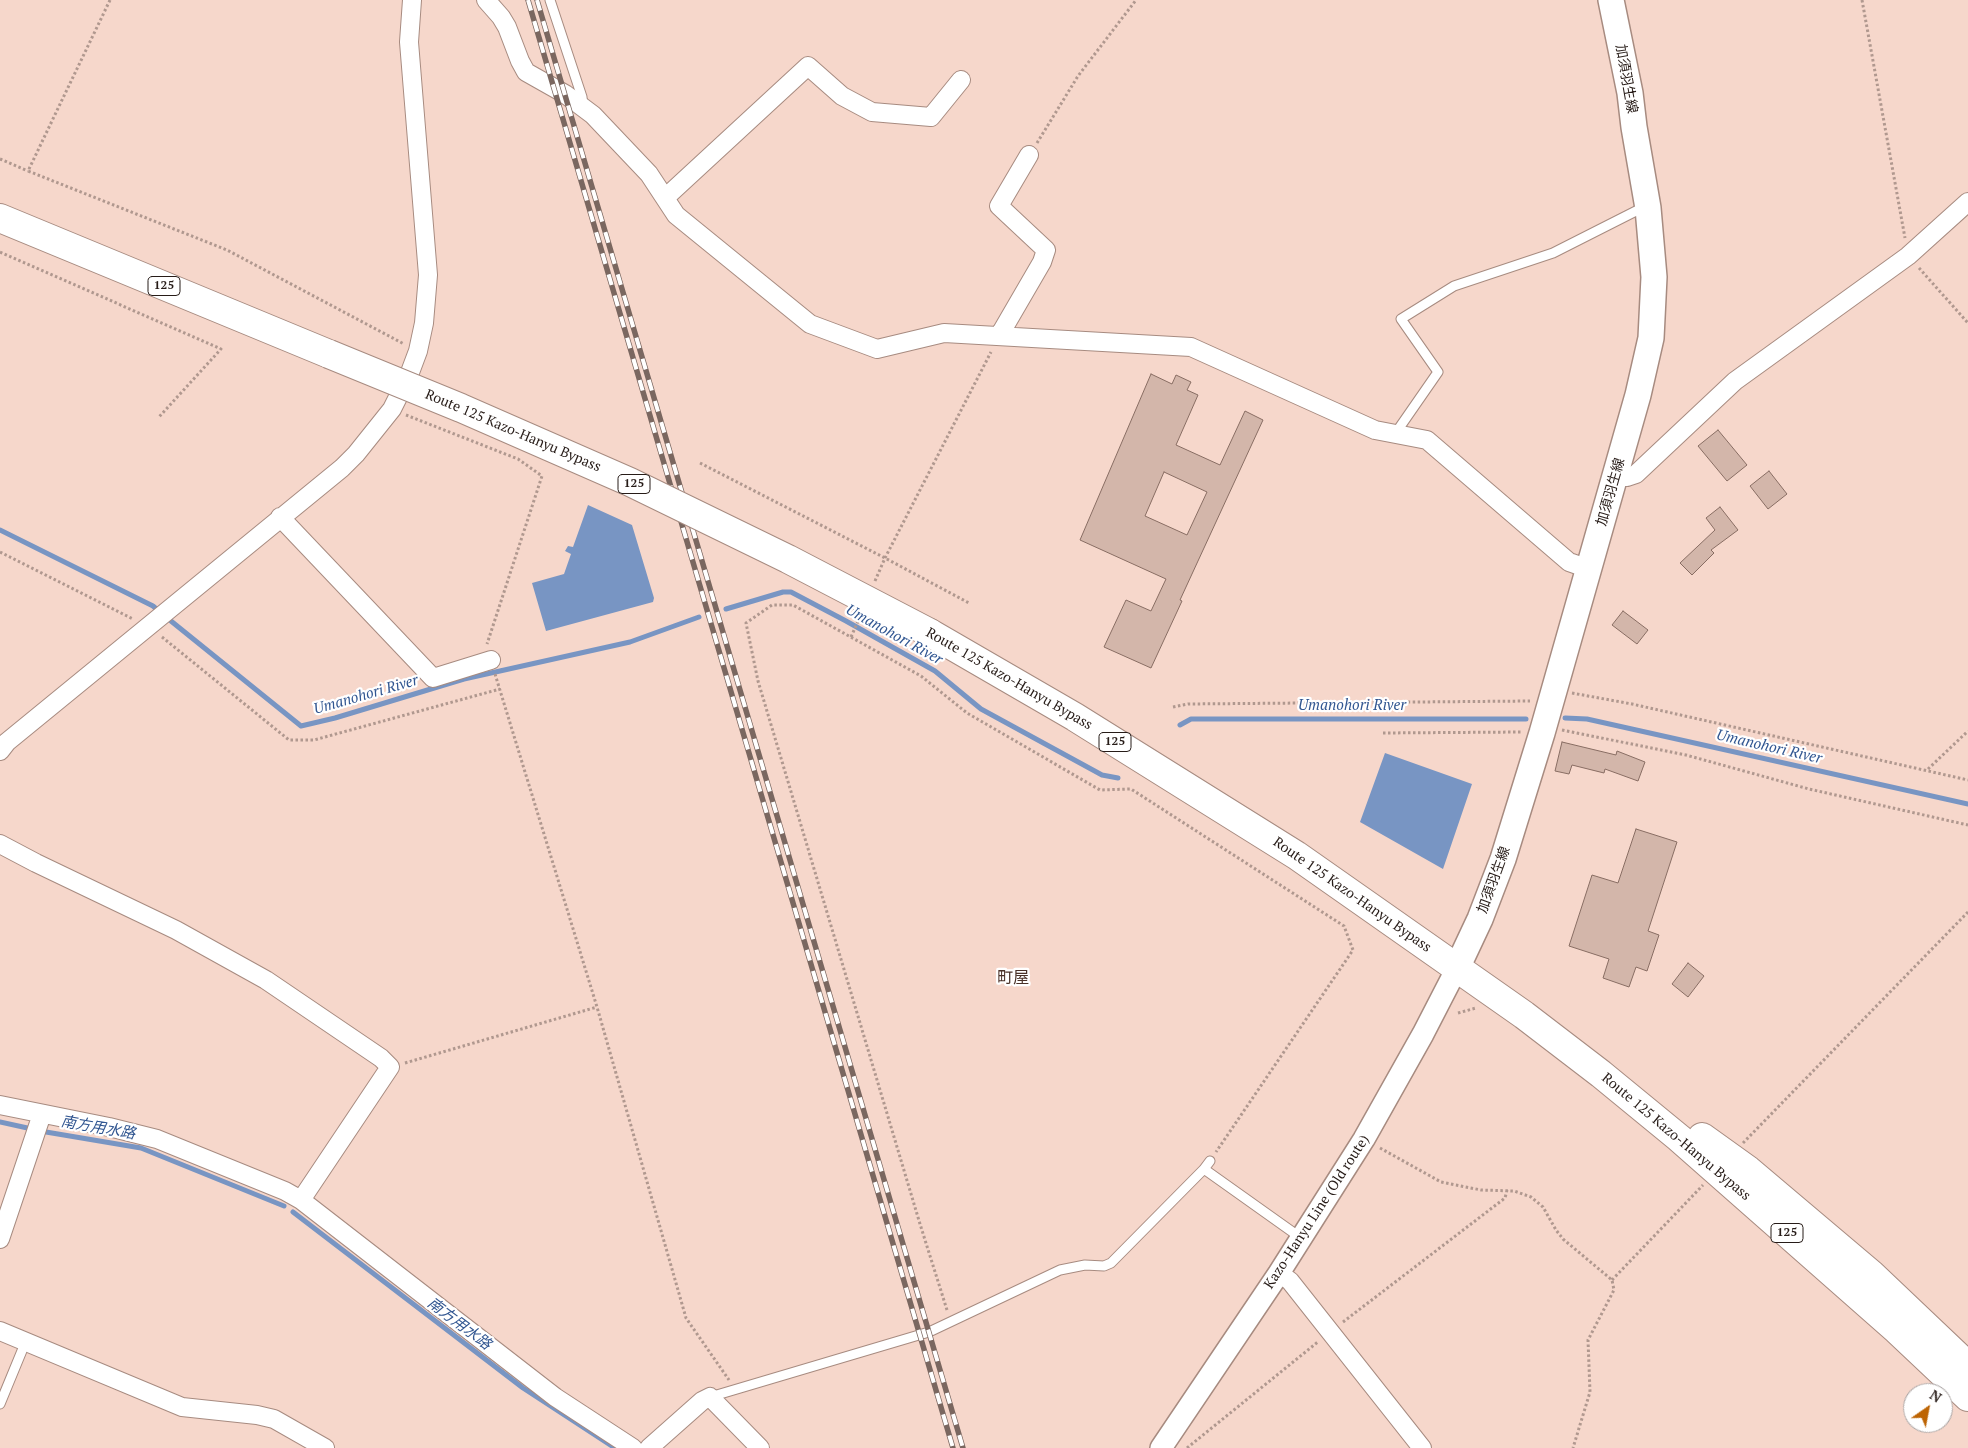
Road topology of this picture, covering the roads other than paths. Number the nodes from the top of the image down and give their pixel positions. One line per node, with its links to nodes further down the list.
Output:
1 (412, 0): 15 (street)
2 (486, 0): 6 (street)
3 (550, 0): 6 (lane)
4 (1611, 0): 10 (main road, 加須羽生線)
5 (961, 80): 8 (street)
6 (582, 107): 8 (street)
7 (1029, 155): 12 (street)
8 (665, 198): 12 (street)
9 (1968, 202): 14 (street)
10 (1648, 208): 13 (lane); 14 (main road, 加須羽生線)
11 (0, 218): 20 (highway, Route 125 Kazo-Hanyu Bypass / 125, bridge)
12 (1000, 336): 13 (street)
13 (1395, 434): 16 (street)
14 (1615, 475): 16 (main road, 加須羽生線)
15 (280, 517): 17 (street); 18 (street)
16 (1589, 570): 20 (main road, 加須羽生線)
17 (491, 660)
18 (0, 752)
19 (0, 844): 26 (street)
20 (1457, 968): 24 (highway, Route 125 Kazo-Hanyu Bypass / 125); 27 (street, Kazo-Hanyu Line (Old route))
21 (0, 1105): 22 (street)
22 (42, 1114): 26 (street); 28 (street)
23 (1210, 1161): 25 (lane)
24 (1731, 1166): 32 (highway, Route 125 Kazo-Hanyu Bypass / 125); 33 (highway, Route 125 Kazo-Hanyu Bypass / 125)
25 (1204, 1169): 27 (lane); 34 (lane)
26 (301, 1200): 37 (street)
27 (1301, 1238): 29 (street, Kazo-Hanyu Line (Old route))
28 (0, 1239)
29 (1279, 1273): 40 (street, Kazo-Hanyu Line (Old route)); 41 (street)
30 (0, 1331): 31 (street)
31 (26, 1341): 35 (lane); 36 (street)
32 (1968, 1366)
33 (1968, 1396)
34 (710, 1397): 38 (street); 39 (street)
35 (0, 1404)
36 (325, 1448)
37 (633, 1448)
38 (648, 1448)
39 (760, 1448)
40 (1161, 1448)
41 (1422, 1448)

